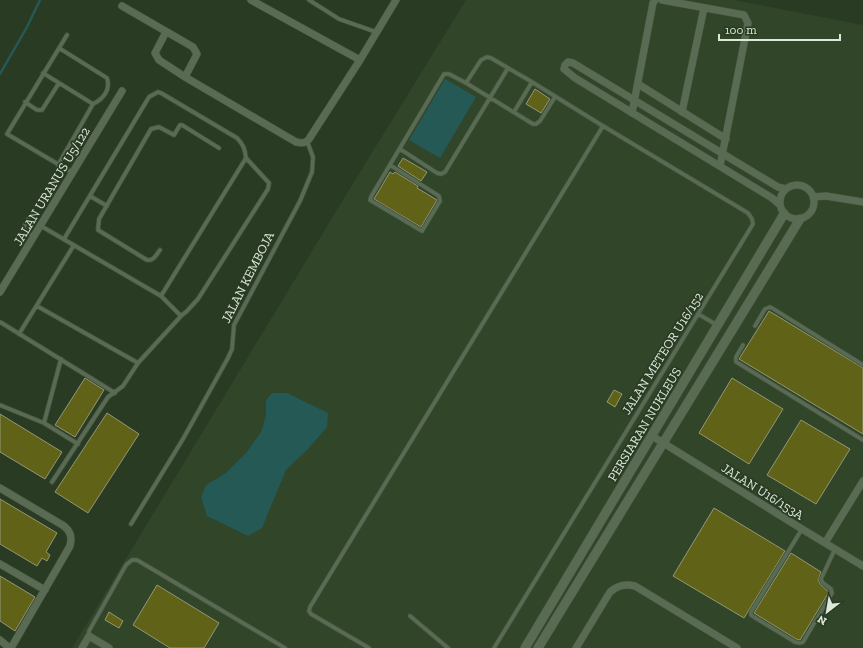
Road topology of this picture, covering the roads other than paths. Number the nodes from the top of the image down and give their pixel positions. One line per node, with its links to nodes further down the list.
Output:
1 (252, 0): 12 (street)
2 (309, 0): 9 (lane)
3 (396, 0): 9 (street)
4 (655, 0): 19 (street)
5 (662, 0): 7 (street)
6 (122, 6): 8 (street)
7 (704, 8): 27 (street); 30 (street)
8 (166, 32): 15 (street); 15 (street)
9 (376, 32): 12 (street)
10 (67, 35): 11 (lane)
11 (58, 48): 14 (lane); 25 (lane)
12 (360, 60): 31 (street)
13 (508, 68): 16 (lane); 18 (lane); 22 (lane)
14 (43, 73): 17 (lane); 24 (lane)
15 (184, 77): 31 (street)
16 (532, 82): 21 (lane); 26 (lane)
17 (59, 83): 24 (lane); 25 (lane)
18 (466, 83): 22 (lane); 33 (lane)
19 (638, 84): 23 (street); 27 (street)
20 (122, 92): 39 (street, JALAN URANUS U5/122)
21 (555, 97): 26 (lane); 29 (lane)
22 (490, 98): 26 (lane); 33 (lane)
23 (634, 100): 28 (street); 28 (street); 34 (street)
24 (25, 102): 36 (lane)
25 (93, 104): 36 (lane)
26 (514, 112)
27 (682, 112): 30 (street)
28 (632, 113): 38 (street)
29 (603, 126): 56 (lane, JALAN METEOR U16/152); 90 (lane)
30 (726, 139): 34 (street)
31 (307, 141): 76 (lane, JALAN KEMBOJA)
32 (220, 148): 44 (lane)
33 (400, 149): 37 (lane)
34 (722, 154): 38 (street); 40 (street)
35 (246, 158): 41 (lane); 54 (lane); 57 (lane)
36 (58, 165): 39 (lane)
37 (390, 165): 37 (lane)
38 (720, 166): 45 (street)
39 (72, 173): 48 (street, JALAN URANUS U5/122)
40 (786, 189): 42 (street); 45 (street)
41 (90, 196): 44 (lane); 50 (lane)
42 (813, 197): 43 (street); 47 (street)
43 (863, 202)
44 (106, 206): 52 (lane)
45 (782, 210): 47 (street); 59 (street, PERSIARAN NUKLEUS)
46 (28, 219): 49 (lane)
47 (800, 219): 71 (street, PERSIARAN NUKLEUS)
48 (41, 226): 49 (street, JALAN URANUS U5/122); 50 (lane)
49 (34, 237): 53 (street, JALAN URANUS U5/122)
50 (64, 239): 51 (lane)
51 (74, 245): 54 (lane); 55 (lane)
52 (160, 250)
53 (0, 292)
54 (161, 296): 57 (lane)
55 (37, 306): 61 (lane); 64 (lane)
56 (698, 314): 59 (lane); 92 (lane, JALAN METEOR U16/152)
57 (181, 316): 64 (lane)
58 (0, 322): 61 (lane)
59 (718, 326): 69 (street, PERSIARAN NUKLEUS)
60 (755, 326): 65 (lane)
61 (19, 334): 63 (lane)
62 (743, 345): 70 (lane)
63 (61, 360): 66 (lane); 68 (lane)
64 (138, 363): 66 (lane)
65 (863, 365)
66 (115, 393): 72 (lane)
67 (0, 405): 68 (lane)
68 (44, 424): 72 (lane)
69 (652, 436): 71 (street, JALAN U16/153A); 93 (street, PERSIARAN NUKLEUS)
70 (863, 439)
71 (663, 443): 77 (street, JALAN U16/153A); 94 (street, PERSIARAN NUKLEUS)
72 (78, 444): 74 (lane)
73 (863, 481): 78 (street)
74 (52, 482)
75 (0, 489): 82 (street)
76 (131, 524)
77 (802, 529): 78 (street, JALAN U16/153A); 79 (lane)
78 (824, 543): 79 (street, JALAN U16/153A)
79 (835, 549): 81 (street, JALAN U16/153A)
80 (0, 564): 82 (street)
81 (863, 566)
82 (45, 590): 86 (street)
83 (410, 616): 91 (lane)
84 (89, 636): 87 (street); 88 (street); 89 (lane)
85 (0, 640): 86 (street)
86 (8, 647)
87 (82, 648)
88 (109, 648)
89 (285, 648)
90 (369, 648)
91 (448, 648)
92 (494, 648)
93 (525, 648)
94 (538, 648)
95 (576, 648): 96 (street)
96 (737, 648)

